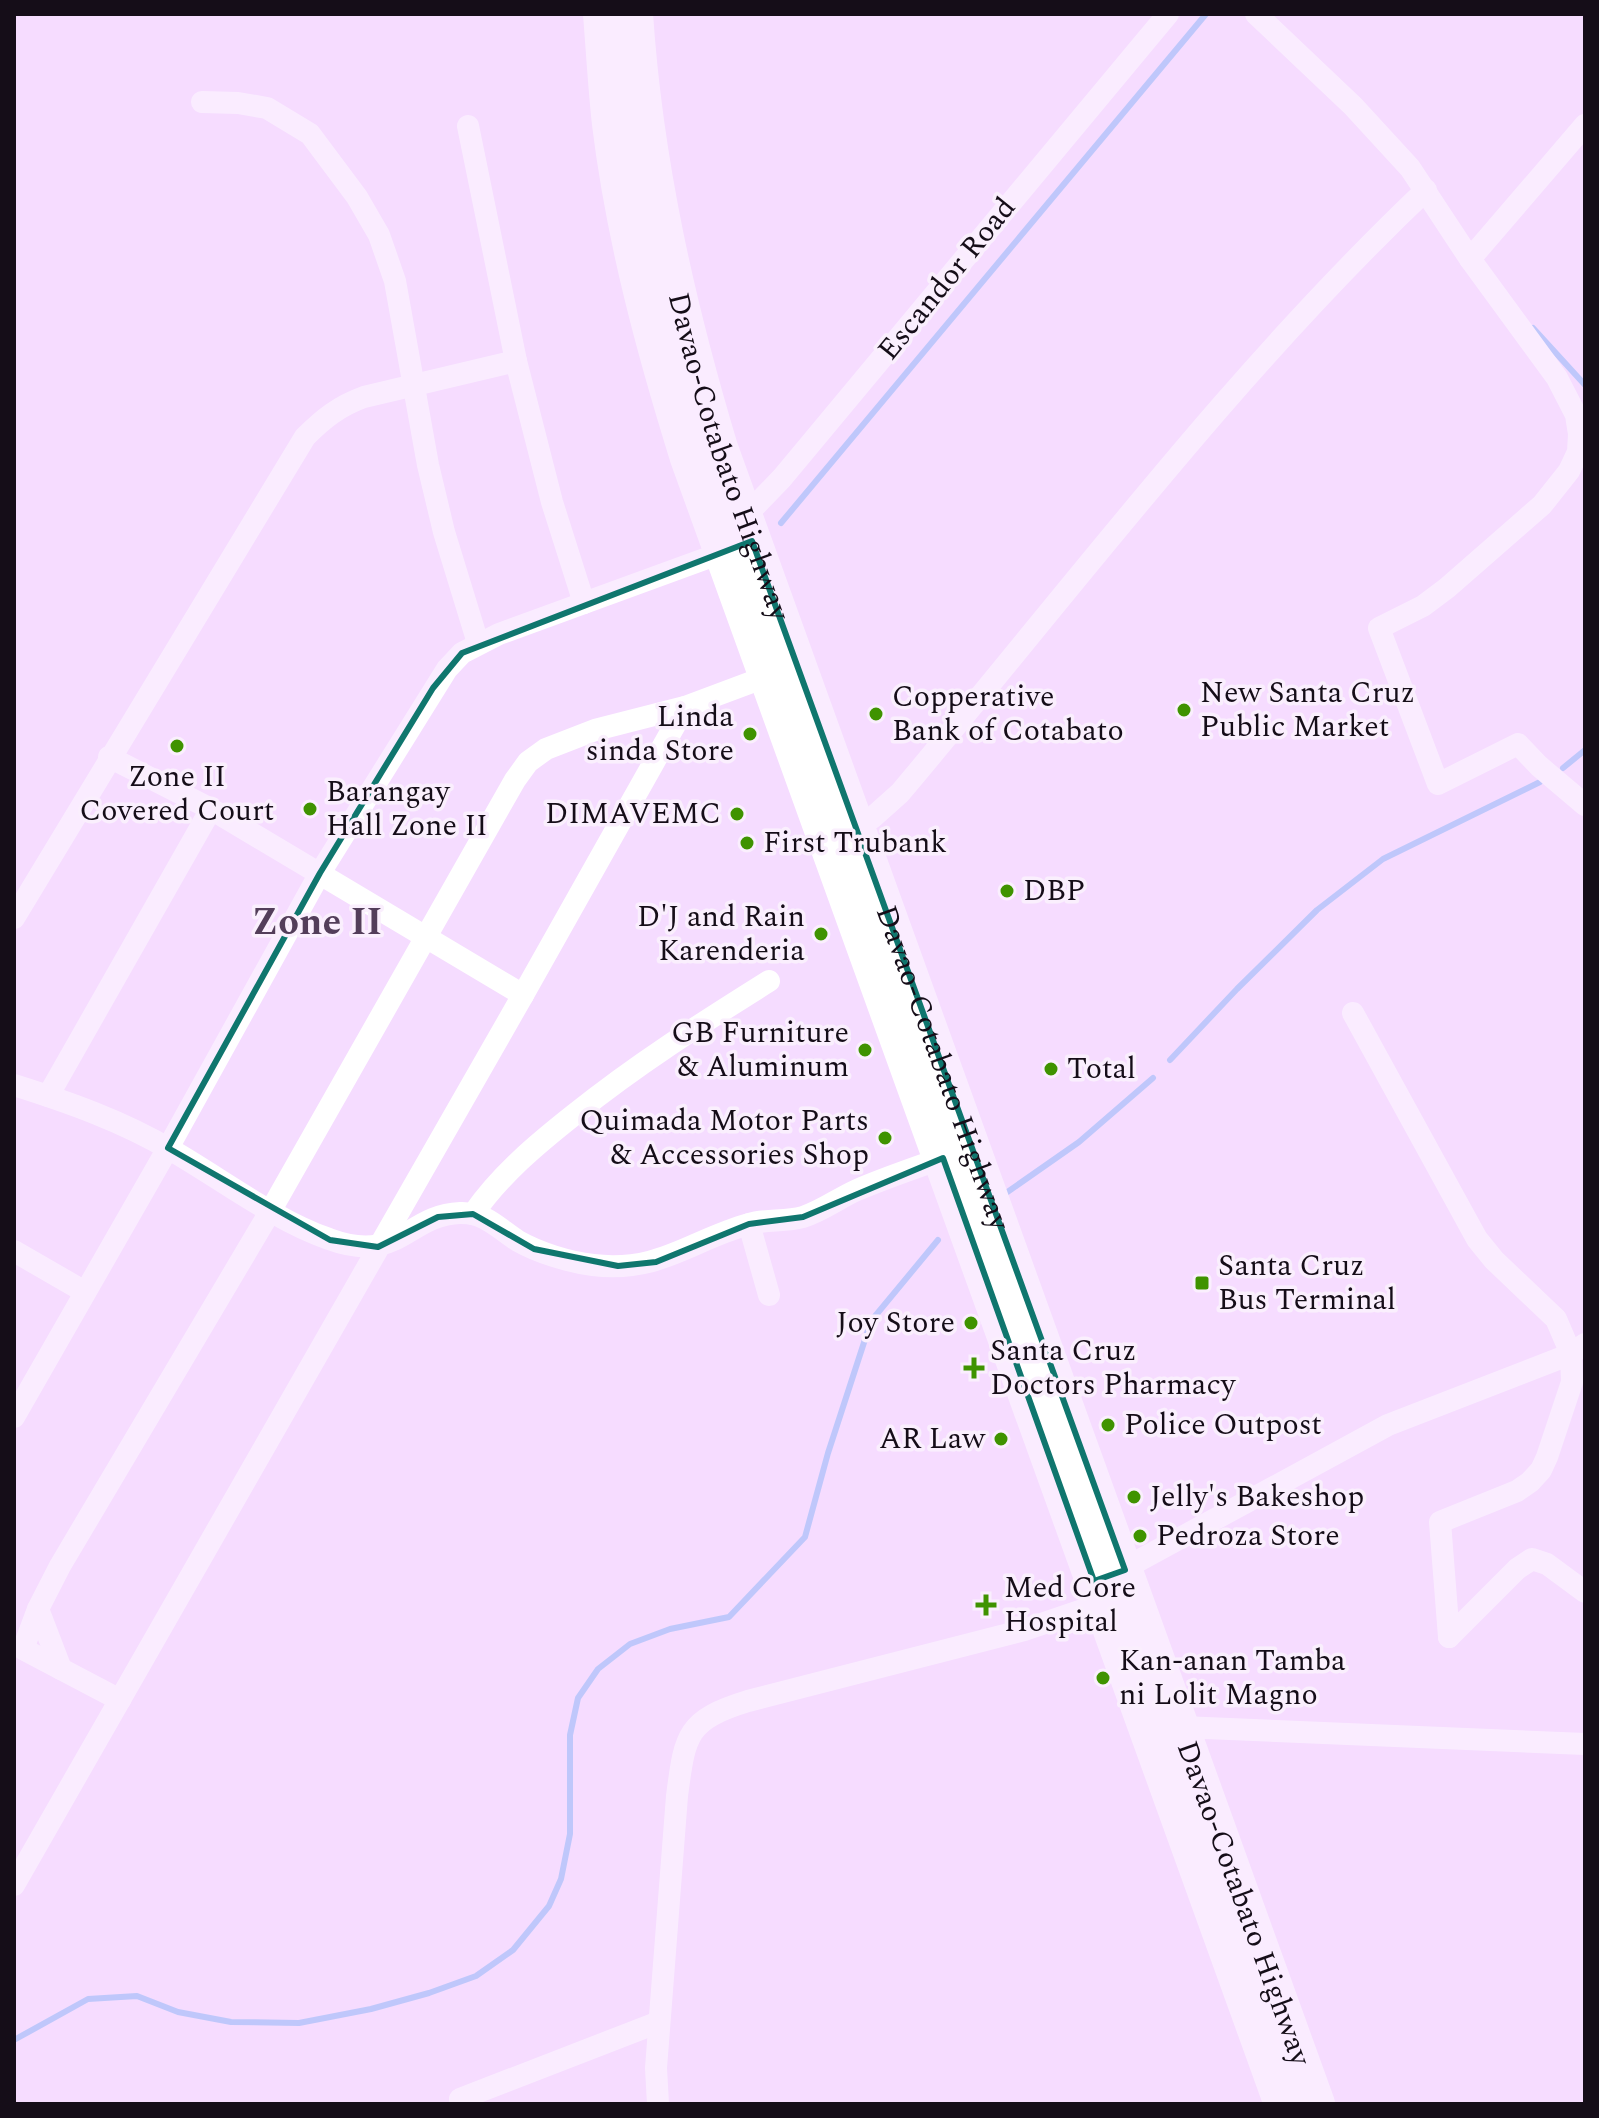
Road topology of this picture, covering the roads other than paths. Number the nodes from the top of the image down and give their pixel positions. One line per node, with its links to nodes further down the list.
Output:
1 (602, 14): 12 (highway, Davao-Cotabato Highway)
2 (634, 14): 12 (highway, Davao-Cotabato Highway)
3 (1168, 14): 12 (street, Escandor Road)
4 (1256, 14): 8 (street)
5 (202, 102): 11 (street)
6 (1585, 125): 9 (street)
7 (468, 126): 10 (street)
8 (1426, 190): 9 (street); 20 (street)
9 (1470, 259): 18 (street)
10 (516, 361): 11 (street); 13 (street)
11 (412, 385): 14 (street); 17 (street)
12 (732, 533): 13 (street, Escandor Road); 15 (highway, Davao-Cotabato Highway); 20 (highway, Davao-Cotabato Highway)
13 (584, 603): 14 (street, Escandor Road)
14 (478, 643): 21 (street)
15 (768, 676): 16 (street); 22 (highway, Davao-Cotabato Highway)
16 (685, 707): 24 (street); 27 (street)
17 (109, 757): 19 (street); 23 (street)
18 (1585, 805)
19 (211, 809): 21 (street); 30 (street)
20 (855, 827): 22 (highway, Davao-Cotabato Highway)
21 (320, 873): 24 (street); 31 (street)
22 (855, 873): 26 (highway, Davao-Cotabato Highway)
23 (14, 918)
24 (426, 937): 27 (street); 33 (street)
25 (769, 981): 34 (street)
26 (898, 990): 32 (highway, Davao-Cotabato Highway); 44 (highway, Davao-Cotabato Highway)
27 (523, 995): 36 (street)
28 (1353, 1013): 40 (street)
29 (14, 1085): 30 (street)
30 (48, 1096): 31 (street)
31 (168, 1148): 33 (street); 38 (street)
32 (943, 1158): 35 (street); 44 (highway, Davao-Cotabato Highway)
33 (271, 1210): 36 (street); 46 (street)
34 (473, 1214): 35 (street); 36 (street)
35 (749, 1224): 39 (street)
36 (378, 1247): 46 (street)
37 (14, 1251): 38 (street)
38 (85, 1292): 42 (street)
39 (769, 1295)
40 (1578, 1349): 41 (street); 44 (street)
41 (1578, 1385): 45 (street)
42 (21, 1387): 43 (street)
43 (14, 1417)
44 (1113, 1587): 47 (highway, Davao-Cotabato Highway); 50 (street); 53 (highway, Davao-Cotabato Highway)
45 (1585, 1592)
46 (120, 1700): 49 (street)
47 (1181, 1727): 48 (street); 54 (highway, Davao-Cotabato Highway)
48 (1585, 1744)
49 (14, 1885)
50 (659, 2022): 51 (street); 52 (street)
51 (460, 2099)
52 (658, 2104)
53 (1283, 2104)
54 (1316, 2104)

